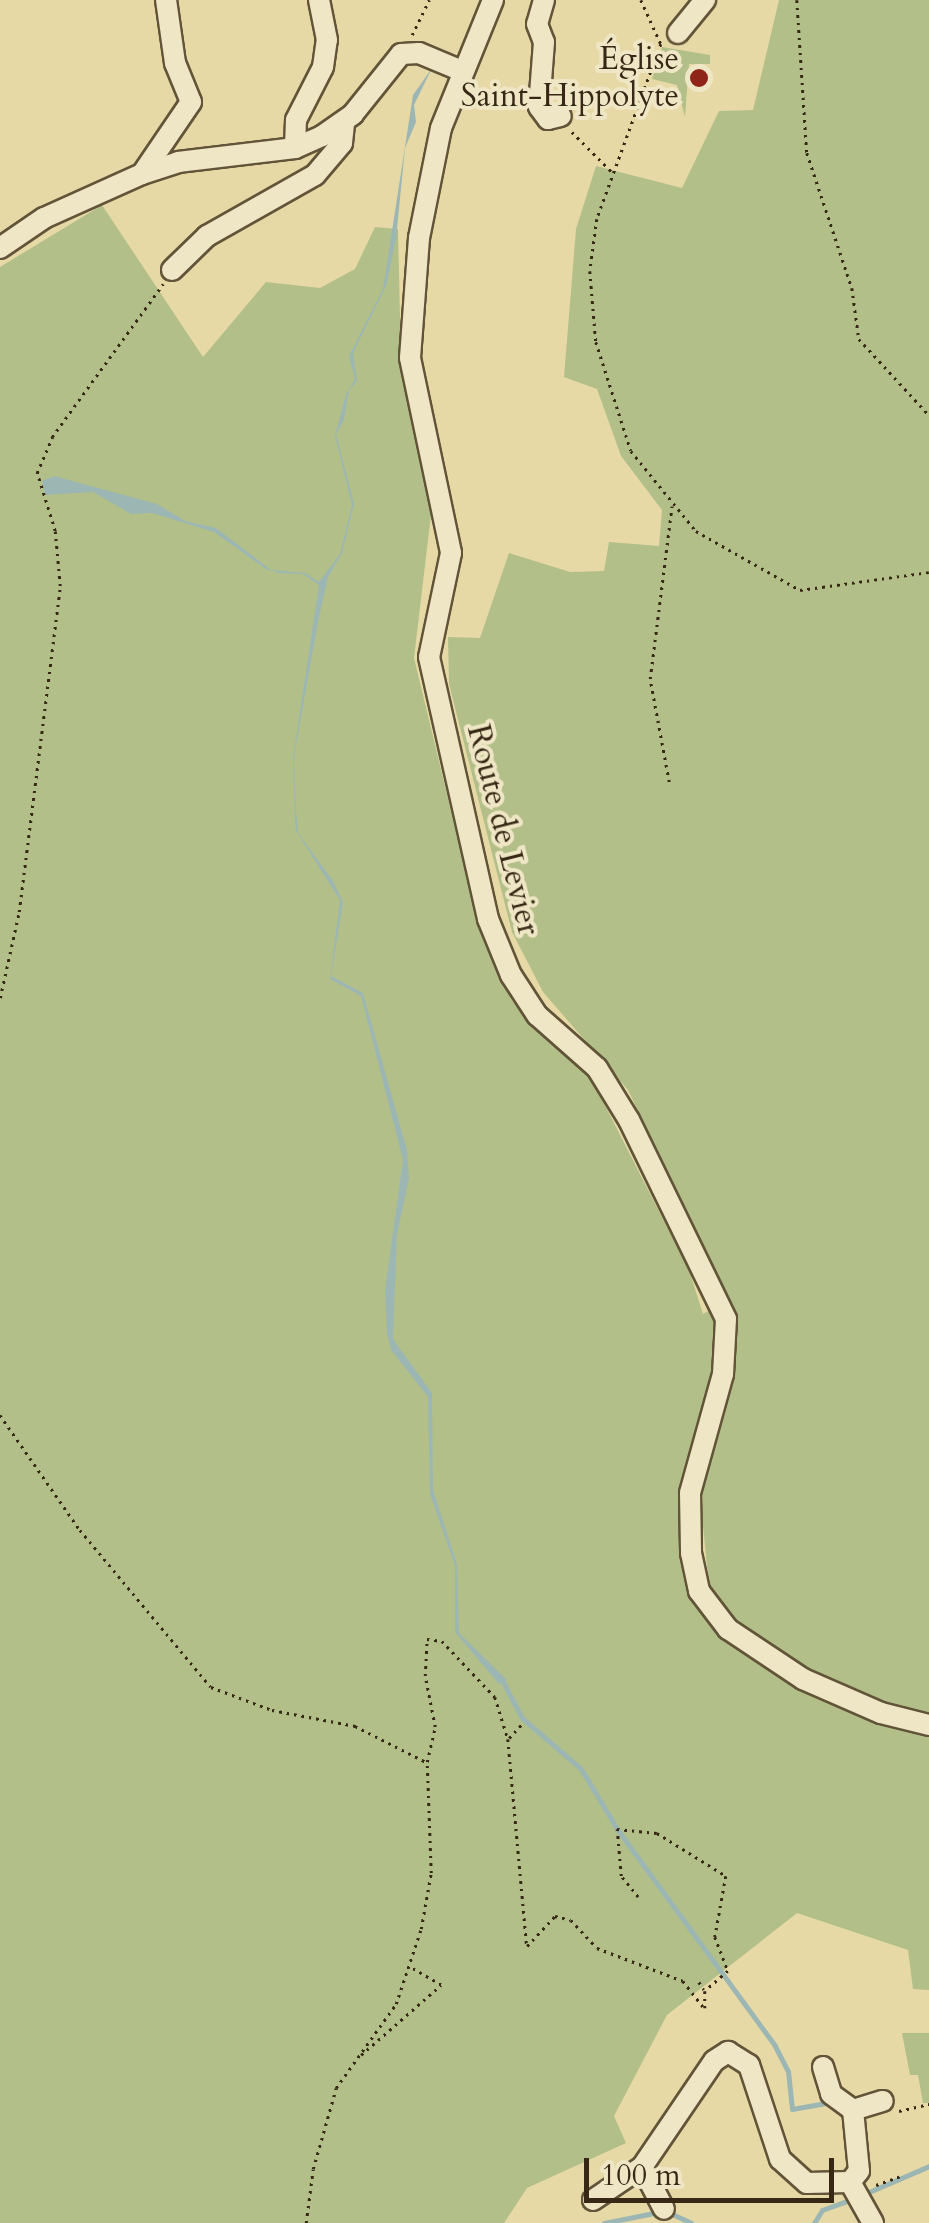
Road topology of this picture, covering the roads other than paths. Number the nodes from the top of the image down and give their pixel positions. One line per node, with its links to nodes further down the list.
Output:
1 (166, 0): 11 (street)
2 (319, 0): 10 (street)
3 (492, 0): 7 (street, Route de Levier)
4 (544, 0): 8 (street)
5 (705, 0): 6 (street)
6 (669, 39)
7 (462, 71): 9 (street); 14 (street, Route de Levier)
8 (562, 116)
9 (344, 124): 10 (street); 13 (street)
10 (295, 148): 11 (street)
11 (142, 174): 12 (street)
12 (0, 248)
13 (172, 270)
14 (929, 1725)
15 (823, 2067): 17 (street)
16 (884, 2101): 17 (street)
17 (853, 2110): 19 (street)
18 (642, 2167): 19 (street); 20 (street); 21 (street)
19 (855, 2191): 22 (street)
20 (593, 2200)
21 (664, 2209)
22 (874, 2223)

